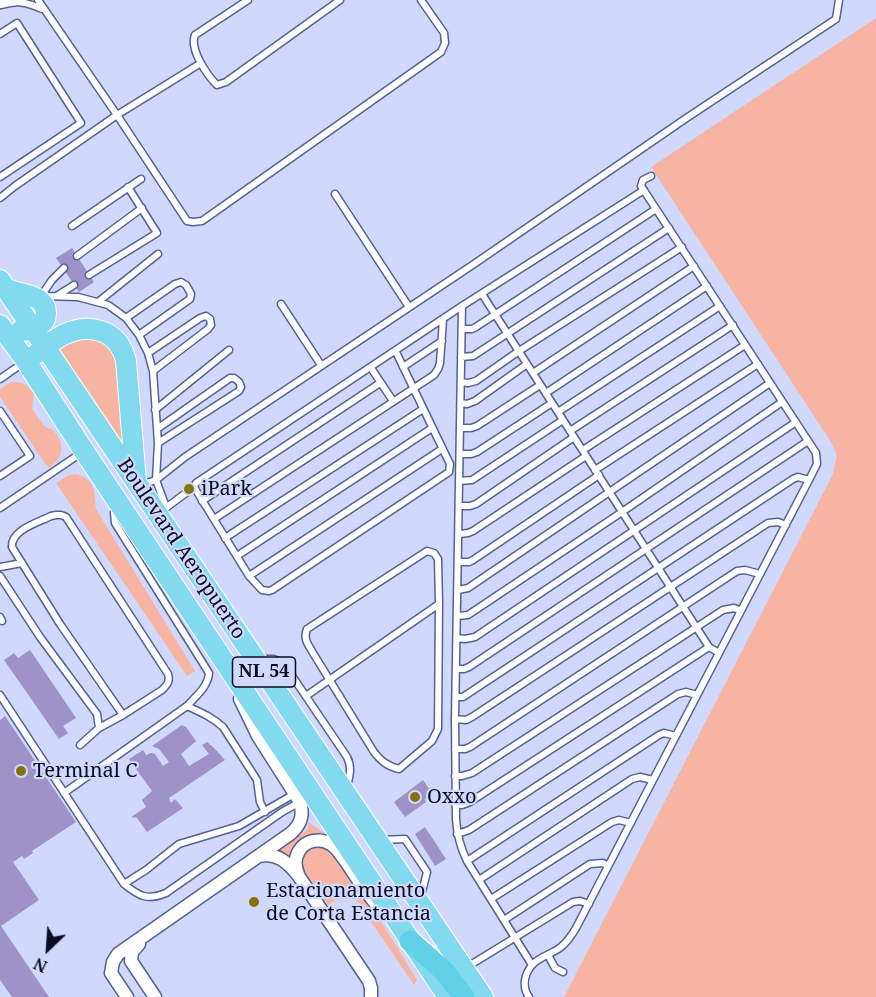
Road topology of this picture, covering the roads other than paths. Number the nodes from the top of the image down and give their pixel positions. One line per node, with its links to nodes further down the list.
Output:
1 (38, 0): 7 (lane)
2 (248, 0): 9 (lane)
3 (340, 0): 9 (lane)
4 (421, 0): 10 (lane)
5 (839, 0): 38 (lane)
6 (1, 2): 7 (lane)
7 (44, 10): 10 (lane)
8 (0, 34): 12 (lane)
9 (201, 63): 10 (lane)
10 (117, 115): 17 (lane)
11 (651, 176): 15 (lane)
12 (0, 177)
13 (141, 179): 14 (lane)
14 (128, 187): 18 (lane); 20 (lane)
15 (644, 190): 19 (lane); 31 (lane)
16 (334, 194): 38 (lane)
17 (0, 198)
18 (142, 208): 24 (lane); 27 (lane)
19 (656, 209): 21 (lane); 39 (lane)
20 (72, 226)
21 (669, 228): 22 (lane); 46 (lane)
22 (682, 247): 25 (lane); 52 (lane)
23 (158, 254): 34 (lane)
24 (77, 256)
25 (694, 266): 29 (lane); 63 (lane)
26 (64, 268): 32 (lane)
27 (89, 275)
28 (74, 285): 33 (lane)
29 (707, 286): 37 (lane); 70 (lane)
30 (1, 291): 32 (highway); 45 (highway)
31 (482, 294): 36 (lane); 39 (lane)
32 (36, 296): 33 (lane); 45 (highway)
33 (57, 296): 34 (lane)
34 (98, 302): 40 (lane)
35 (281, 304): 59 (lane)
36 (462, 306): 41 (lane); 44 (lane)
37 (720, 306): 43 (lane); 78 (lane)
38 (409, 307): 59 (lane)
39 (495, 315): 44 (lane); 46 (lane)
40 (126, 318): 47 (lane); 47 (lane)
41 (443, 320): 48 (lane); 53 (lane)
42 (0, 325): 56 (highway, Boulevard Aeropuerto / NL 54)
43 (733, 325): 49 (lane); 84 (lane)
44 (462, 329): 55 (lane)
45 (33, 330): 50 (highway, Boulevard Aeropuerto / NL 54)
46 (507, 334): 52 (lane); 55 (lane)
47 (139, 335): 54 (lane)
48 (442, 341): 60 (lane); 69 (lane)
49 (745, 345): 58 (lane); 89 (lane)
50 (45, 347): 56 (highway); 95 (highway, Boulevard Aeropuerto / NL 54); 95 (highway)
51 (229, 350): 76 (lane)
52 (519, 351): 57 (lane); 65 (lane)
53 (396, 352): 60 (lane); 61 (lane)
54 (148, 353): 62 (lane); 62 (lane)
55 (462, 357): 65 (lane)
56 (26, 361): 64 (lane); 88 (highway, Boulevard Aeropuerto / NL 54)
57 (527, 364): 63 (lane); 74 (lane)
58 (758, 364): 67 (lane); 91 (lane)
59 (321, 365): 95 (lane)
60 (403, 367): 69 (lane)
61 (370, 368): 66 (lane); 96 (lane)
62 (153, 371): 76 (lane)
63 (533, 373): 68 (lane)
64 (0, 379)
65 (461, 382): 74 (lane)
66 (380, 383): 71 (lane); 98 (lane)
67 (770, 383): 72 (lane); 97 (lane)
68 (540, 385): 70 (lane); 82 (lane)
69 (413, 388): 71 (lane); 75 (lane)
70 (546, 393): 73 (lane)
71 (393, 401): 104 (lane)
72 (782, 402): 80 (lane); 103 (lane)
73 (552, 403): 78 (lane); 90 (lane)
74 (461, 404): 82 (lane)
75 (423, 409): 81 (lane); 108 (lane)
76 (155, 410): 83 (lane)
77 (0, 411): 92 (lane)
78 (558, 412): 79 (lane)
79 (563, 420): 84 (lane); 94 (lane)
80 (796, 422): 85 (lane); 106 (lane)
81 (432, 428): 87 (lane); 110 (lane)
82 (460, 428): 90 (lane)
83 (157, 429): 86 (lane); 86 (lane)
84 (572, 434): 89 (lane); 100 (lane)
85 (808, 441): 93 (lane); 109 (lane)
86 (158, 443): 95 (lane)
87 (442, 449): 117 (lane); 117 (lane)
88 (84, 451): 99 (highway, Boulevard Aeropuerto / NL 54); 101 (lane)
89 (584, 453): 91 (lane); 107 (lane)
90 (460, 454): 94 (lane)
91 (597, 472): 97 (lane); 111 (lane)
92 (0, 476)
93 (809, 480): 105 (lane); 114 (lane)
94 (459, 481): 100 (lane)
95 (144, 482): 102 (highway, Boulevard Aeropuerto / NL 54)
96 (194, 487): 98 (lane); 102 (lane)
97 (610, 492): 103 (lane); 119 (lane)
98 (202, 501): 104 (lane)
99 (120, 504): 135 (lane); 146 (highway, Boulevard Aeropuerto / NL 54)
100 (459, 506): 107 (lane)
101 (0, 508)
102 (161, 511): 128 (highway, Boulevard Aeropuerto / NL 54)
103 (622, 512): 106 (lane); 123 (lane)
104 (214, 519): 108 (lane)
105 (786, 525): 115 (lane); 118 (lane)
106 (634, 531): 109 (lane); 125 (lane)
107 (459, 534): 111 (lane)
108 (225, 538): 110 (lane)
109 (647, 549): 114 (lane); 129 (lane)
110 (237, 556): 117 (lane)
111 (458, 562): 119 (lane)
112 (22, 563): 113 (lane); 136 (lane); 136 (lane)
113 (0, 567)
114 (658, 567): 118 (lane); 134 (lane)
115 (760, 574): 121 (lane); 122 (lane)
116 (0, 576): 138 (lane)
117 (249, 576)
118 (671, 587): 121 (lane); 137 (lane)
119 (458, 590): 123 (lane)
120 (439, 604): 130 (lane); 130 (lane); 130 (lane)
121 (684, 606): 124 (lane); 141 (lane)
122 (741, 611): 124 (lane); 127 (lane)
123 (457, 616): 125 (lane)
124 (696, 626): 126 (lane); 142 (lane)
125 (457, 638): 129 (lane)
126 (710, 647): 127 (lane); 147 (lane)
127 (719, 653): 132 (lane)
128 (255, 660): 133 (lane); 144 (highway, Boulevard Aeropuerto / NL 54)
129 (456, 669): 134 (lane)
130 (329, 680): 133 (lane)
131 (0, 695): 145 (lane)
132 (697, 695): 139 (lane); 150 (lane)
133 (306, 696): 144 (lane)
134 (456, 698): 137 (lane)
135 (187, 706): 145 (lane); 148 (lane)
136 (123, 715): 138 (lane)
137 (455, 719): 141 (lane)
138 (99, 728): 140 (lane)
139 (676, 736): 143 (lane); 152 (lane)
140 (80, 745)
141 (455, 749): 142 (lane)
142 (455, 776): 147 (lane)
143 (653, 780): 149 (lane); 155 (lane)
144 (345, 792): 165 (highway, Boulevard Aeropuerto / NL 54)
145 (64, 793): 156 (lane)
146 (304, 794): 148 (lane); 151 (street); 156 (lane); 162 (highway, Boulevard Aeropuerto / NL 54)
147 (455, 804): 150 (lane)
148 (265, 812): 156 (lane)
149 (631, 823): 153 (lane); 157 (lane)
150 (457, 834): 152 (lane)
151 (250, 861): 154 (street); 160 (street)
152 (467, 861): 155 (lane)
153 (608, 866): 158 (lane); 159 (lane)
154 (298, 875): 162 (street); 170 (street)
155 (479, 879): 157 (lane)
156 (124, 884)
157 (491, 899): 159 (lane)
158 (589, 904): 161 (lane); 163 (lane)
159 (504, 920): 161 (lane)
160 (155, 928): 168 (street); 169 (street)
161 (515, 938): 164 (lane); 165 (lane)
162 (410, 942): 167 (highway, Boulevard Aeropuerto / NL 54); 171 (highway)
163 (548, 955): 164 (lane); 166 (lane)
164 (532, 965): 173 (lane)
165 (464, 969): 172 (highway, Boulevard Aeropuerto / NL 54)
166 (563, 972)
167 (444, 994)
168 (127, 997)
169 (155, 997)
170 (371, 997)
171 (464, 997)
172 (483, 997)
173 (529, 997)

